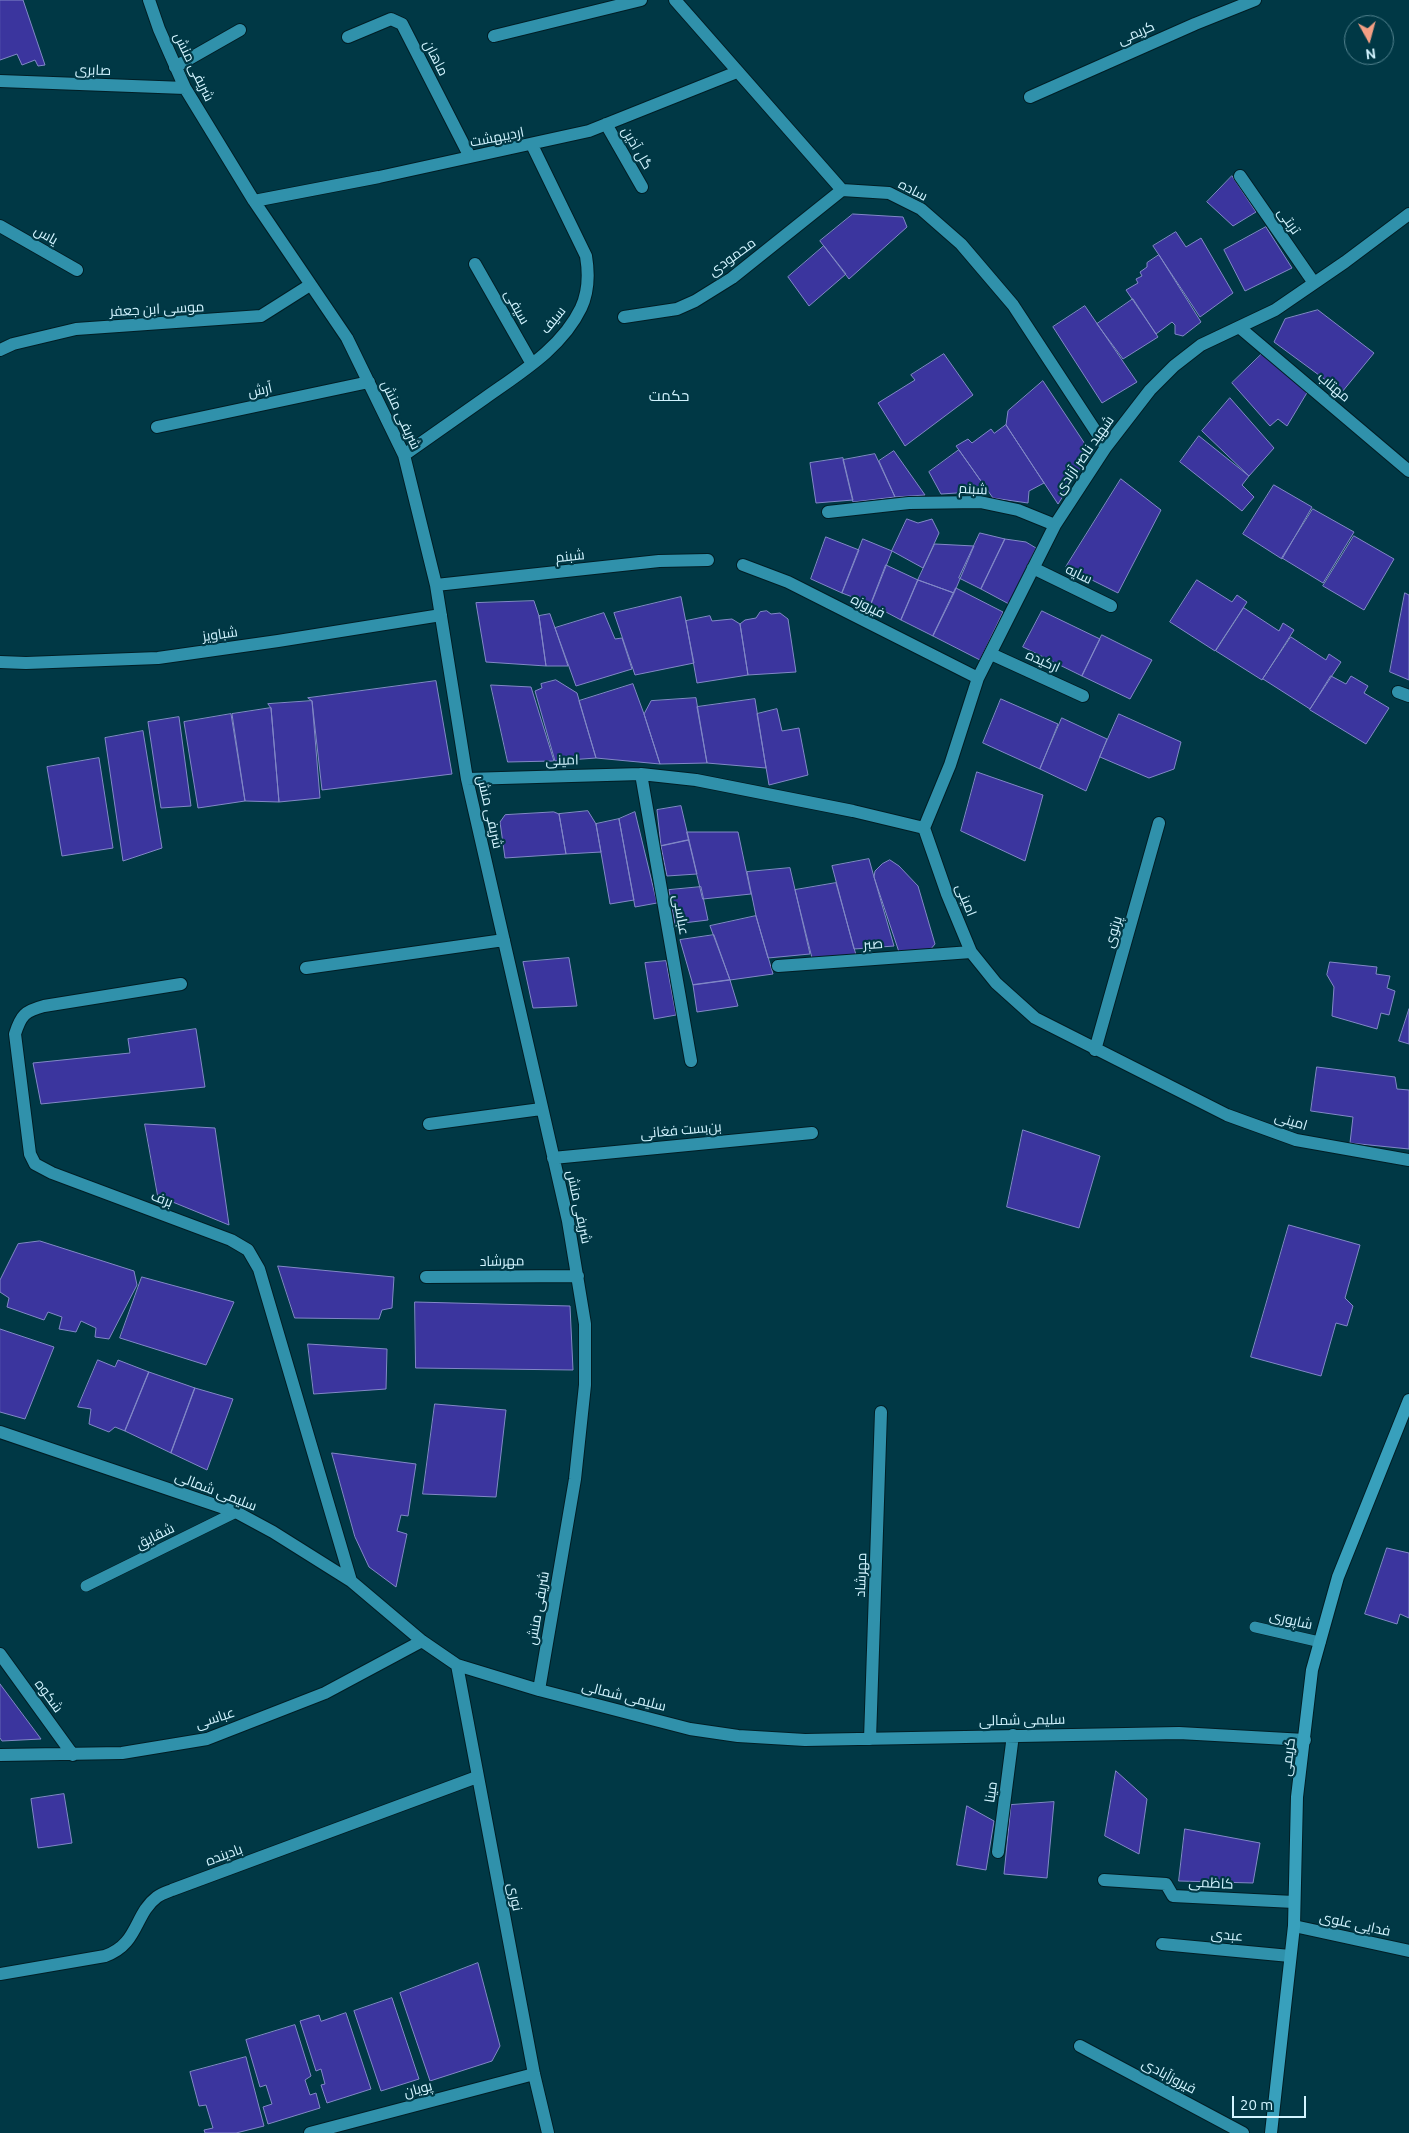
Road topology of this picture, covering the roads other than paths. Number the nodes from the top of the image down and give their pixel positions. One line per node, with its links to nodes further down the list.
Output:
1 (149, 0): 8 (street, شریفی منش)
2 (641, 0): 6 (street)
3 (675, 0): 9 (street)
4 (1255, 0): 12 (street, کریمی)
5 (240, 30): 8 (street)
6 (494, 36)
7 (348, 37): 15 (street, ماهان)
8 (175, 66): 11 (street, شریفی منش)
9 (738, 72): 13 (street, اردیبهشت); 18 (street)
10 (0, 81): 11 (street, صابری)
11 (185, 88): 19 (street, شریفی منش)
12 (1030, 97)
13 (606, 124): 14 (street, اردیبهشت); 17 (street, گل آذین)
14 (532, 145): 15 (street, اردیبهشت); 29 (street, سیف)
15 (470, 157): 19 (street, اردیبهشت)
16 (1240, 176): 24 (street, تربتی)
17 (642, 188)
18 (842, 190): 26 (street, محمودی); 32 (street, ساده)
19 (254, 201): 25 (street, شریفی منش)
20 (1409, 214): 24 (street, شهید ناصر آزادی)
21 (0, 226): 23 (street, یاس)
22 (475, 264): 29 (street, سیفی)
23 (77, 270)
24 (1314, 283): 27 (street, شهید ناصر آزادی)
25 (310, 285): 28 (street, موسی ابن جعفر); 30 (street, شریفی منش)
26 (624, 316)
27 (1239, 327): 32 (street, شهید ناصر آزادی); 34 (street, مهتاب)
28 (0, 350)
29 (532, 364): 33 (street, سیف)
30 (369, 382): 31 (street, آرش); 33 (street, شریفی منش)
31 (157, 428)
32 (1106, 447): 36 (street, شهید ناصر آزادی)
33 (404, 455): 40 (street, شریفی منش)
34 (1409, 471)
35 (828, 512): 36 (street, شبنم)
36 (1055, 525): 39 (street, شهید ناصر آزادی)
37 (708, 560): 40 (street, شبنم)
38 (743, 565): 45 (street, فیروزه)
39 (1033, 568): 41 (street, سایه); 43 (street, شهید ناصر آزادی)
40 (436, 585): 42 (street, شریفی منش)
41 (1111, 606)
42 (441, 615): 44 (street, شباویز); 48 (street, شریفی منش)
43 (991, 654): 45 (street, شهید ناصر آزادی); 46 (street, ارکیده)
44 (0, 662)
45 (978, 678): 50 (street, شهید ناصر آزادی)
46 (1083, 696)
47 (640, 774): 48 (street, امینی); 50 (street, امینی); 57 (street, عباسی)
48 (467, 779): 51 (street, شریفی منش)
49 (1159, 823): 56 (street, پرتوی)
50 (924, 828): 52 (street, امینی)
51 (504, 940): 54 (street); 58 (street, شریفی منش)
52 (971, 952): 53 (street, صبر); 56 (street, امینی)
53 (778, 966)
54 (306, 968)
55 (181, 984): 69 (street, برف)
56 (1095, 1050): 62 (street, امینی)
57 (692, 1061)
58 (541, 1109): 59 (street); 61 (street, شریفی منش)
59 (429, 1124)
60 (812, 1133): 61 (street, بن‌بست فغانی)
61 (553, 1158): 63 (street, شریفی منش)
62 (1409, 1160)
63 (578, 1276): 64 (street, مهرشاد); 76 (street, شریفی منش)
64 (426, 1277)
65 (1409, 1402): 73 (main road, کریمی)
66 (882, 1412): 78 (street, مهرشاد)
67 (0, 1432): 68 (street, سلیمی شمالی)
68 (236, 1512): 69 (street, سلیمی شمالی); 70 (lane, شقایق)
69 (351, 1581): 72 (street, سلیمی شمالی)
70 (86, 1586)
71 (1255, 1627): 73 (lane, شاپوری)
72 (422, 1641): 75 (street, سلیمی شمالی); 81 (street, عباسی)
73 (1320, 1642): 79 (main road, کریمی)
74 (0, 1654): 81 (street, شکوه)
75 (458, 1665): 76 (street, سلیمی شمالی); 82 (street, نوری)
76 (539, 1690): 78 (street, سلیمی شمالی)
77 (1013, 1735): 78 (street, سلیمی شمالی); 79 (street, سلیمی شمالی); 83 (street, مینا)
78 (870, 1739)
79 (1305, 1740): 85 (main road, کریمی)
80 (0, 1755): 81 (street, عباسی)
81 (73, 1755)
82 (477, 1777): 90 (street, بادینده); 92 (street, نوری)
83 (998, 1852)
84 (1104, 1880): 85 (street, کاظمی)
85 (1294, 1902): 86 (main road, کریمی)
86 (1294, 1926): 88 (street, فدایی علوی); 89 (main road, کریمی)
87 (1162, 1944): 89 (street, عبدی)
88 (1409, 1952)
89 (1290, 1956): 96 (main road, کریمی)
90 (0, 1974)
91 (1080, 2046): 95 (street, فیروزآبادی)
92 (534, 2074): 93 (street, پویان); 94 (street, نوری)
93 (310, 2133)
94 (548, 2133)
95 (1243, 2133)
96 (1271, 2133)

